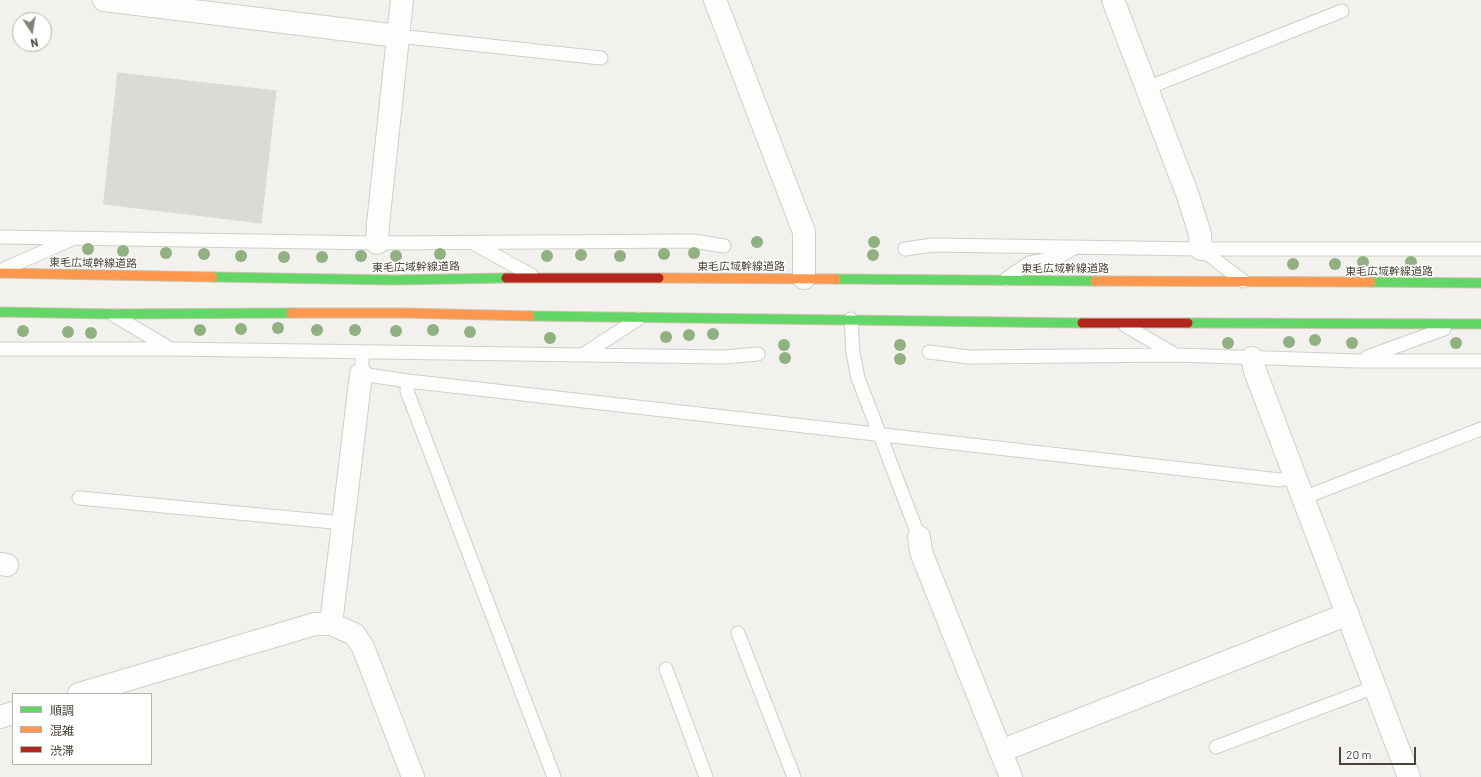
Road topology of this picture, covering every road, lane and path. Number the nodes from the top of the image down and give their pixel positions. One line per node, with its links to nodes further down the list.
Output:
1 (104, 0): 6 (street)
2 (402, 0): 6 (street)
3 (715, 0): 20 (street)
4 (1113, 0): 8 (street)
5 (1342, 11): 8 (lane)
6 (398, 36): 7 (lane); 12 (street)
7 (601, 58)
8 (1147, 88): 16 (street)
9 (0, 237): 10 (lane)
10 (75, 238): 12 (lane); 18 (lane)
11 (471, 242): 12 (lane); 13 (lane); 19 (lane)
12 (378, 243)
13 (724, 246)
14 (1078, 247): 15 (lane); 16 (lane); 21 (lane)
15 (905, 249)
16 (1201, 249): 17 (lane); 22 (lane)
17 (1481, 249)
18 (0, 272): 19 (highway, 東毛広域幹線道路)
19 (534, 277): 20 (highway, 東毛広域幹線道路)
20 (804, 278): 21 (highway, 東毛広域幹線道路)
21 (1006, 279): 22 (highway, 東毛広域幹線道路)
22 (1244, 281): 23 (highway, 東毛広域幹線道路)
23 (1481, 283)
24 (0, 312): 25 (highway)
25 (112, 314): 26 (highway); 32 (lane)
26 (640, 318): 27 (highway); 35 (lane)
27 (851, 319): 28 (highway); 44 (lane)
28 (1121, 323): 29 (highway); 37 (lane)
29 (1457, 324): 30 (highway); 39 (lane)
30 (1481, 324)
31 (0, 349): 32 (lane)
32 (170, 349): 33 (lane)
33 (363, 352): 35 (lane); 41 (lane)
34 (929, 352): 37 (lane)
35 (584, 354): 36 (lane)
36 (758, 354)
37 (1176, 355): 38 (lane)
38 (1252, 358): 39 (lane); 45 (street)
39 (1358, 361): 40 (lane)
40 (1481, 361)
41 (361, 374): 42 (lane); 48 (street)
42 (408, 381): 44 (lane); 61 (lane)
43 (1481, 429): 47 (lane)
44 (880, 434): 45 (lane); 49 (lane)
45 (1295, 477): 47 (street)
46 (79, 498): 48 (lane)
47 (1303, 498): 50 (street)
48 (344, 523): 51 (street)
49 (919, 537): 59 (street)
50 (1348, 614): 54 (street); 59 (street)
51 (331, 624): 55 (street); 60 (street)
52 (738, 633): 63 (lane)
53 (666, 669): 62 (lane)
54 (1375, 687): 58 (lane); 65 (street)
55 (82, 693)
56 (12, 714): 57 (street)
57 (0, 717)
58 (1216, 747)
59 (1001, 751): 64 (street)
60 (413, 777)
61 (554, 777)
62 (706, 777)
63 (794, 777)
64 (1011, 777)
65 (1409, 777)

